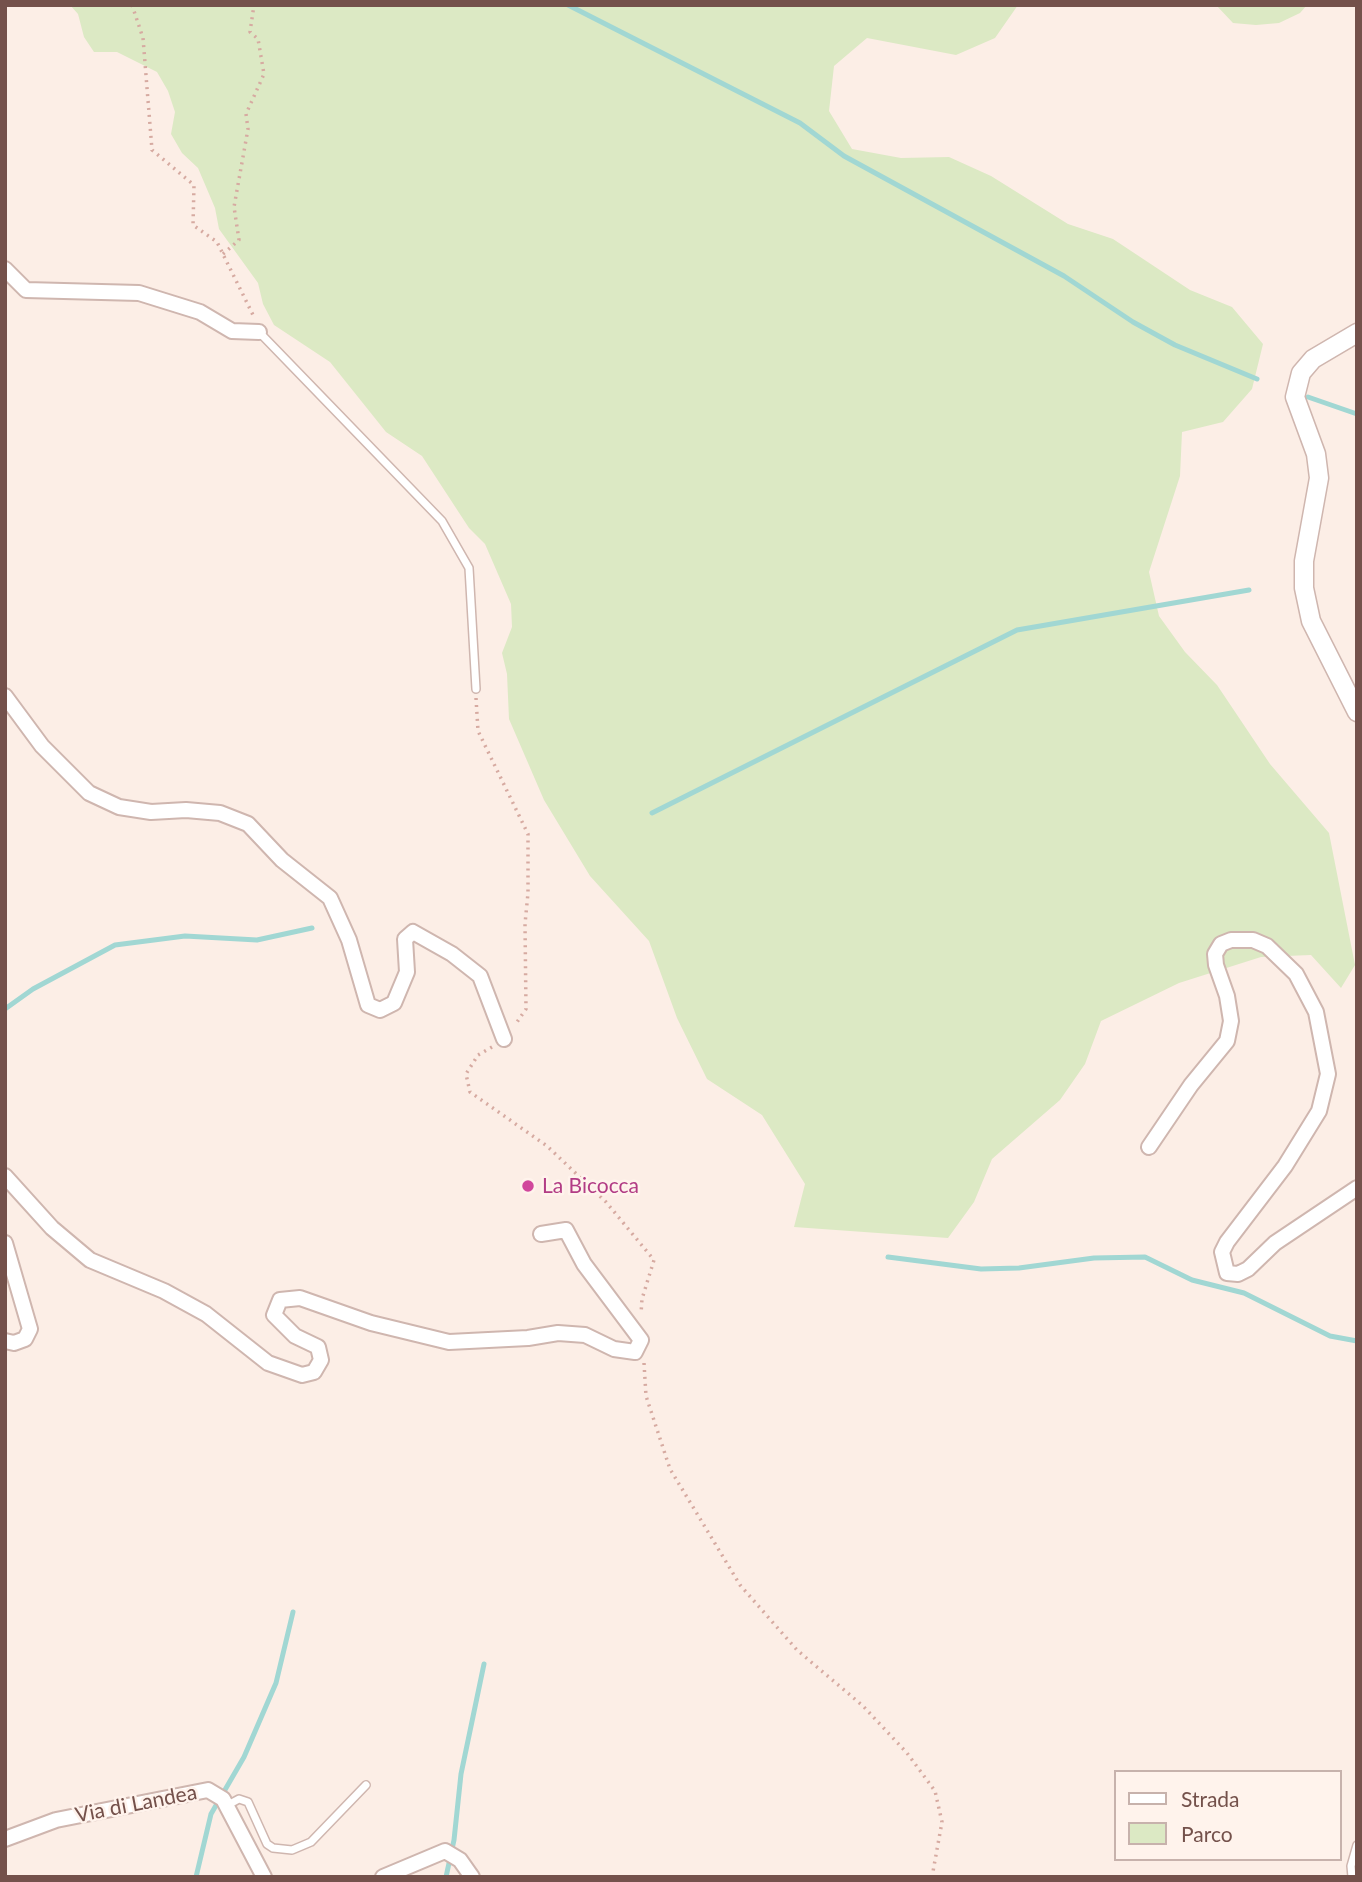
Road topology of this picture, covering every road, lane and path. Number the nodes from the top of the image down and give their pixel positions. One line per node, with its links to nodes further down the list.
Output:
1 (131, 5): 3 (path)
2 (254, 5): 3 (path)
3 (223, 254): 5 (path)
4 (5, 269): 5 (street)
5 (259, 332): 7 (lane)
6 (1357, 333): 9 (street)
7 (476, 689): 10 (path)
8 (5, 696): 10 (street)
9 (1357, 712)
10 (504, 1039): 16 (path)
11 (1149, 1147): 13 (street)
12 (5, 1176): 14 (street)
13 (1357, 1188)
14 (541, 1234)
15 (5, 1244): 17 (street)
16 (641, 1321)
17 (5, 1341)
18 (643, 1356): 26 (path)
19 (366, 1785): 20 (lane)
20 (226, 1806): 21 (street, Via di Landea); 23 (street, Via di Landea)
21 (5, 1839)
22 (1357, 1845): 27 (lane)
23 (264, 1877)
24 (383, 1877): 25 (street)
25 (472, 1877)
26 (932, 1877)
27 (1352, 1877)

